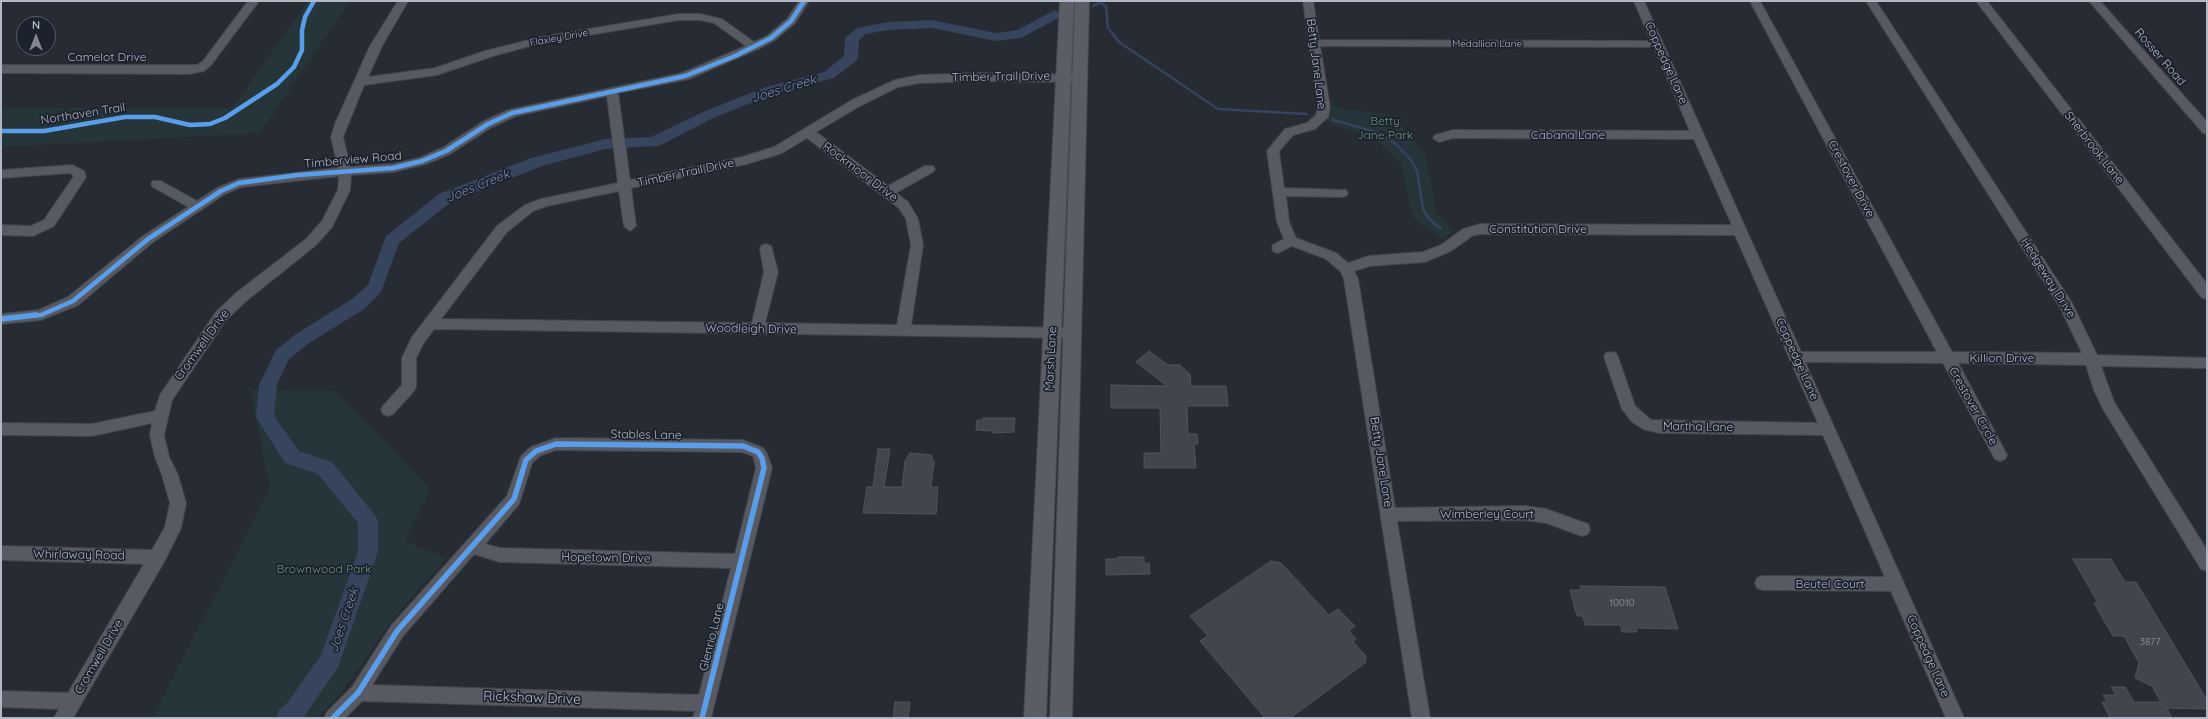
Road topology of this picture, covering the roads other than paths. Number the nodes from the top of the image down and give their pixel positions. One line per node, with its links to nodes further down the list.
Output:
1 (254, 1): 15 (street, Camelot Drive)
2 (403, 1): 17 (street, Cromwell Drive)
3 (804, 1): 14 (street, Timberview Road)
4 (1067, 1): 16 (main road, Marsh Lane)
5 (1082, 1): 16 (main road, Marsh Lane)
6 (1308, 1): 12 (street, Betty Jane Lane)
7 (1639, 1): 13 (street, Coppedge Lane)
8 (1755, 1): 50 (street, Crestover Drive)
9 (1871, 1): 51 (street, Hedgeway Drive)
10 (1981, 1): 41 (street, Sherbrook Lane)
11 (2094, 1): 19 (street, Rosser Road)
12 (1316, 43): 13 (street, Medallion Lane); 29 (street, Betty Jane Lane)
13 (1658, 44): 21 (street, Coppedge Lane)
14 (754, 47): 17 (street, Flaxley Drive); 18 (street, Timberview Road)
15 (1, 69)
16 (1072, 77): 20 (street, Timber Trail Drive); 31 (main road, Marsh Lane); 32 (main road, Marsh Lane)
17 (359, 82): 24 (street, Cromwell Drive)
18 (612, 91): 24 (street, Timberview Road); 27 (street)
19 (2207, 130)
20 (809, 133): 27 (street, Timber Trail Drive); 28 (street, Rockmoor Drive)
21 (1698, 135): 22 (street, Cabana Lane); 36 (street, Coppedge Lane)
22 (1439, 138)
23 (929, 169): 28 (street)
24 (345, 172): 33 (street, Timberview Road); 54 (street, Cromwell Drive)
25 (1, 174): 35 (street)
26 (157, 184): 33 (street)
27 (624, 186): 34 (street); 43 (street, Timber Trail Drive)
28 (888, 192): 45 (street, Rockmoor Drive)
29 (1279, 192): 30 (street); 37 (street, Betty Jane Lane)
30 (1342, 193)
31 (1058, 197): 32 (main road); 46 (main road, Marsh Lane)
32 (1077, 197): 47 (main road, Marsh Lane)
33 (198, 206): 42 (street, Timberview Road)
34 (630, 226)
35 (1, 230)
36 (1740, 230): 40 (street, Constitution Drive); 49 (street, Coppedge Lane)
37 (1291, 241): 38 (street); 40 (street, Betty Jane Lane)
38 (1278, 248)
39 (766, 249): 44 (street)
40 (1346, 269): 60 (street, Betty Jane Lane)
41 (2207, 294)
42 (1, 319)
43 (430, 324): 44 (street, Woodleigh Drive); 53 (street, Timber Trail Drive)
44 (757, 329): 45 (street, Woodleigh Drive)
45 (903, 331): 46 (street, Woodleigh Drive)
46 (1052, 333): 47 (street, Woodleigh Drive); 58 (main road, Marsh Lane)
47 (1073, 333): 59 (main road, Marsh Lane)
48 (1611, 357): 56 (street, Martha Lane)
49 (1796, 357): 50 (street, Killion Drive); 56 (street, Coppedge Lane)
50 (1947, 358): 51 (street, Killion Drive); 57 (street, Crestover Circle)
51 (2091, 360): 52 (street, Killion Drive); 66 (street, Hedgeway Drive)
52 (2207, 363)
53 (388, 410)
54 (160, 416): 55 (street); 64 (street, Cromwell Drive)
55 (1, 429)
56 (1828, 429): 68 (street, Coppedge Lane)
57 (2000, 455)
58 (1046, 479): 59 (main road); 69 (main road, Marsh Lane)
59 (1068, 479): 70 (main road, Marsh Lane)
60 (1389, 515): 61 (street, Wimberley Court); 79 (street, Betty Jane Lane)
61 (1582, 529)
62 (473, 544): 65 (street, Hopetown Drive); 65 (street, Stables Lane); 71 (street, Stables Lane)
63 (1, 553): 64 (street, Whirlaway Road)
64 (158, 557): 73 (street, Cromwell Drive)
65 (742, 560): 74 (street, Glenrio Lane)
66 (2207, 564)
67 (1763, 583): 68 (street, Beutel Court)
68 (1896, 584): 80 (street, Coppedge Lane)
69 (1040, 614): 70 (main road); 77 (main road, Marsh Lane)
70 (1064, 615): 78 (main road, Marsh Lane)
71 (358, 692): 74 (street, Rickshaw Drive); 76 (street, Stables Lane)
72 (1, 699): 73 (street)
73 (73, 701): 75 (street, Cromwell Drive)
74 (704, 710)
75 (63, 718)
76 (333, 718)
77 (1035, 718)
78 (1061, 718)
79 (1421, 718)
80 (1955, 718)

